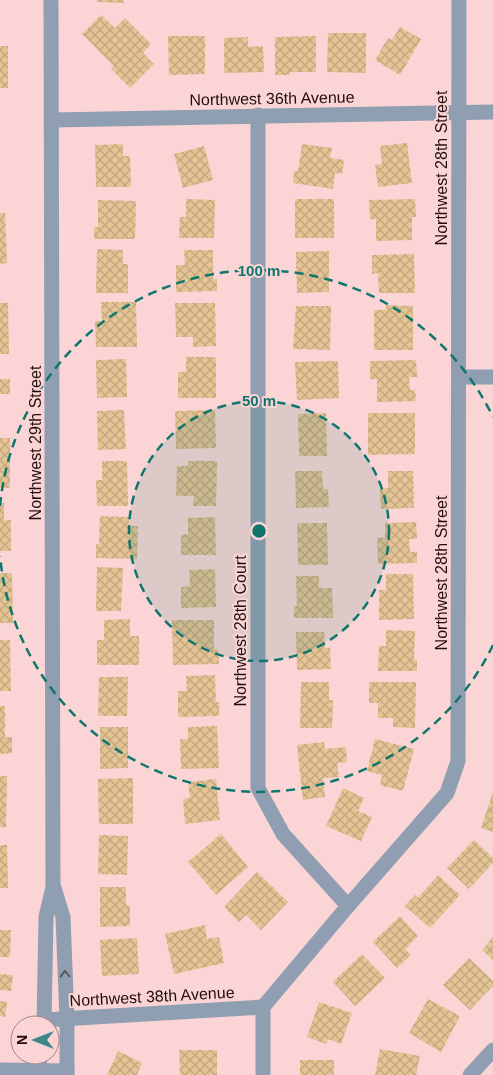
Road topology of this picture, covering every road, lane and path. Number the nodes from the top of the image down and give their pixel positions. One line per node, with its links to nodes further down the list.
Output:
1 (51, 0): 6 (street, Northwest 29th Street)
2 (459, 0): 3 (street, Northwest 28th Street)
3 (459, 112): 4 (street, Northwest 36th Avenue); 5 (street, Northwest 36th Avenue); 7 (street, Northwest 28th Street)
4 (493, 112)
5 (258, 115): 6 (street, Northwest 36th Avenue); 10 (street, Northwest 28th Court)
6 (52, 120): 9 (street, Northwest 29th Street)
7 (459, 377): 8 (street); 10 (street, Northwest 28th Street)
8 (493, 377)
9 (53, 886): 12 (street, Northwest 29th Street); 13 (street, Northwest 29th Street, one-way to 9)
10 (348, 906): 11 (street, Northwest 28th Street)
11 (263, 1007): 13 (street, Northwest 38th Avenue); 19 (street)
12 (44, 1015)
13 (67, 1019): 14 (street, Northwest 38th Avenue); 18 (street, Northwest 29th Street)
14 (60, 1020)
15 (493, 1050): 20 (street)
16 (0, 1070): 17 (street)
17 (38, 1073): 18 (street)
18 (67, 1073)
19 (263, 1075)
20 (470, 1075)

